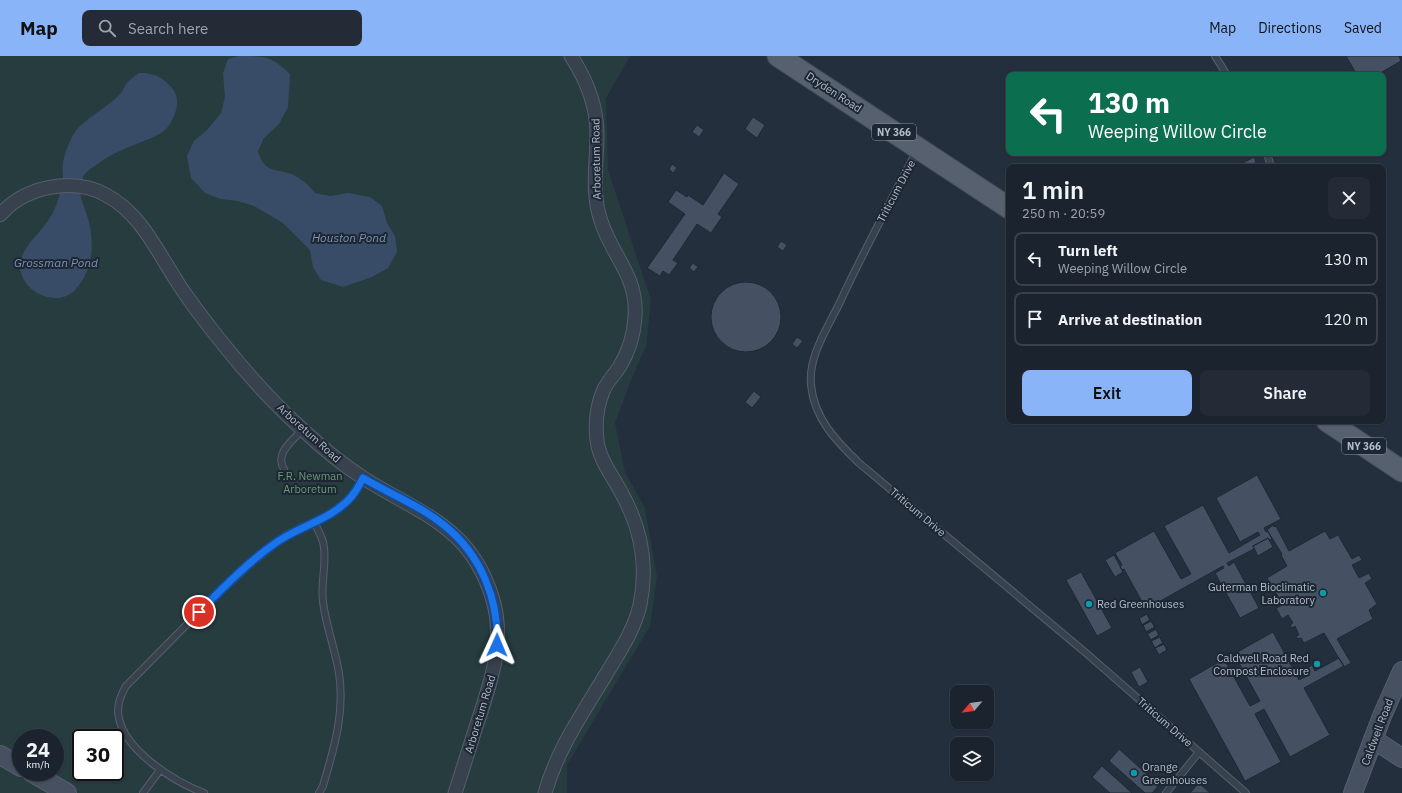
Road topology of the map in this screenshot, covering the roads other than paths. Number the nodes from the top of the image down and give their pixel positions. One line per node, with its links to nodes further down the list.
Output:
1 (571, 56): 27 (street, Arboretum Road)
2 (778, 56): 5 (main road, Dryden Road / NY 366)
3 (1215, 56): 4 (lane)
4 (1225, 72)
5 (918, 148): 6 (main road, Dryden Road / NY 366); 16 (lane, Triticum Drive)
6 (1006, 206)
7 (0, 215): 9 (street, Arboretum Road)
8 (1332, 424): 11 (main road, NY 366)
9 (302, 430): 10 (lane); 12 (street, Arboretum Road)
10 (284, 469)
11 (1402, 471)
12 (363, 478): 13 (lane); 26 (street, Arboretum Road)
13 (314, 522): 20 (lane); 25 (lane)
14 (1402, 671): 15 (street, Caldwell Road)
15 (1373, 739): 18 (street); 30 (street, Caldwell Road)
16 (1199, 752): 28 (lane); 29 (lane, Triticum Drive)
17 (0, 754): 19 (street)
18 (1402, 758)
19 (12, 761)
20 (160, 770): 23 (lane); 24 (lane)
21 (46, 781): 22 (street)
22 (67, 793)
23 (143, 793)
24 (204, 793)
25 (319, 793)
26 (455, 793)
27 (545, 793)
28 (1166, 793)
29 (1246, 793)
30 (1353, 793)

